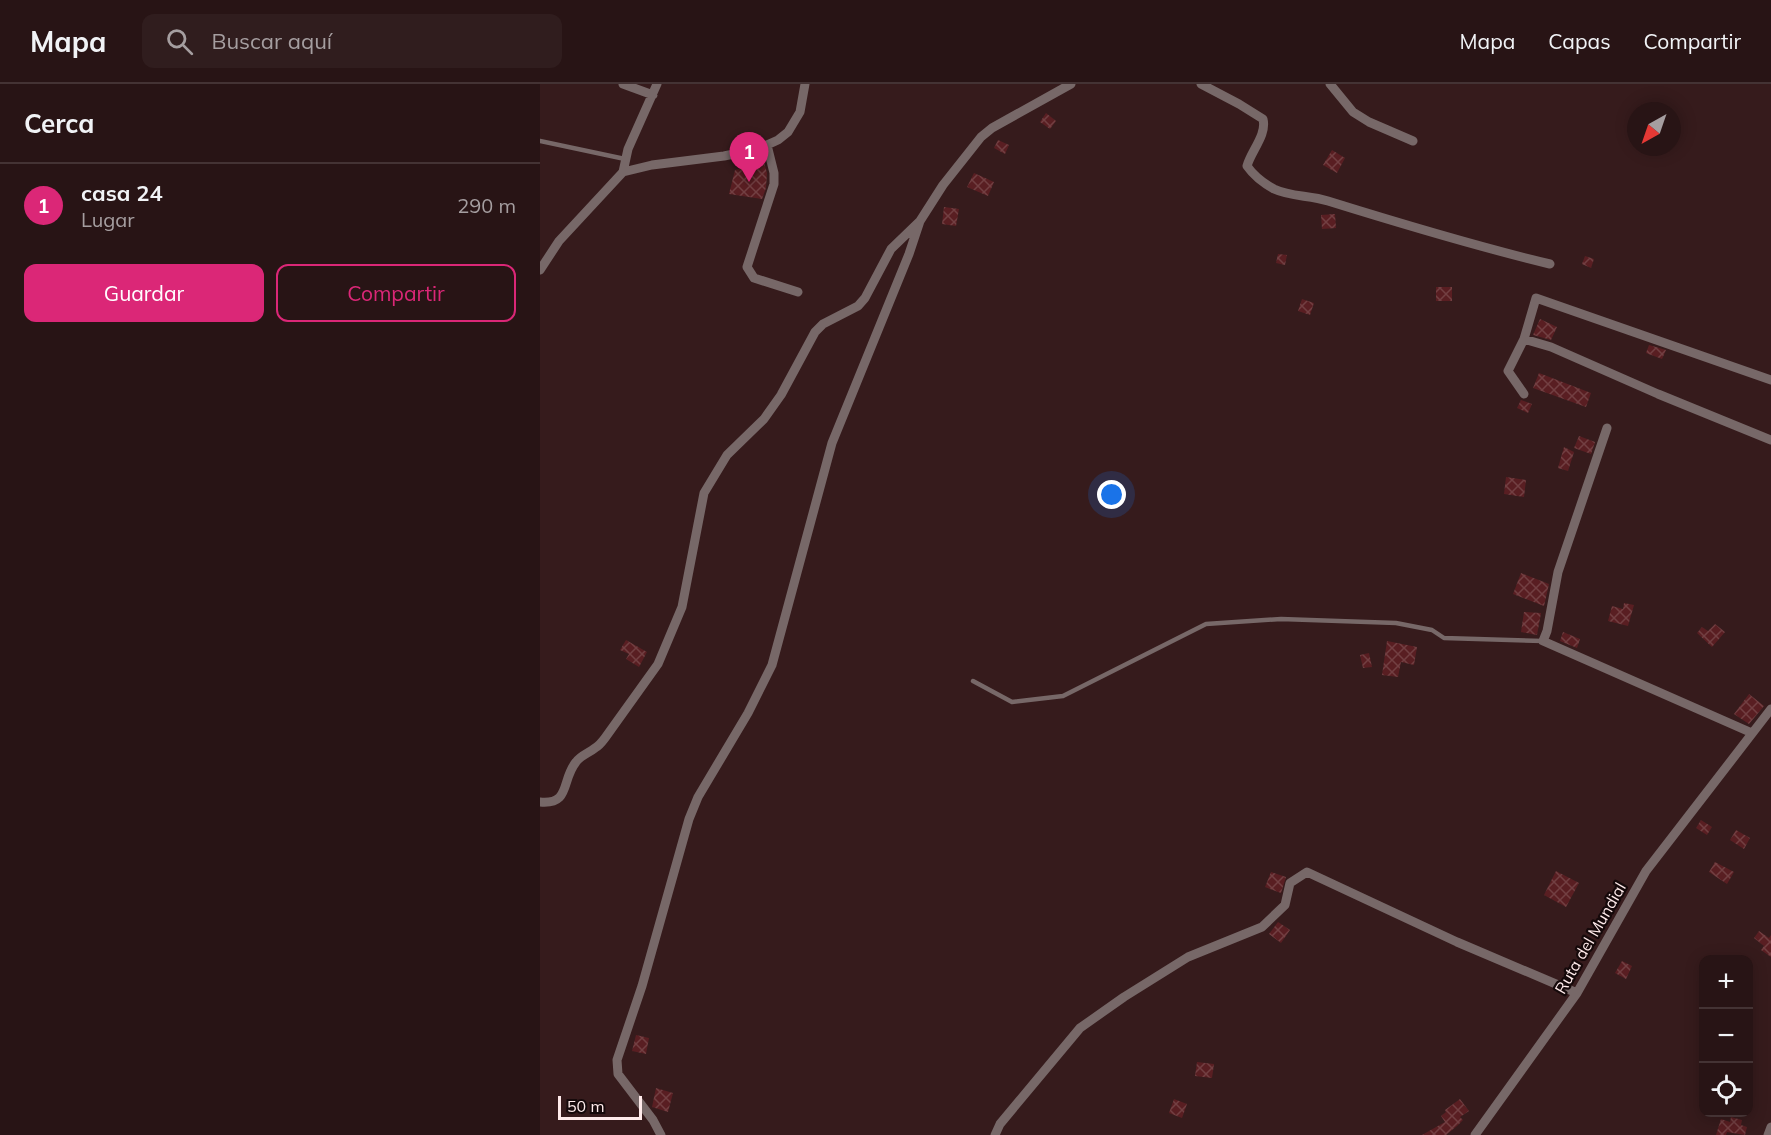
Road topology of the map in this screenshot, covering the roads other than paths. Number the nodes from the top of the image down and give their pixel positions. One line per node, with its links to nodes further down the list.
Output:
1 (622, 84): 7 (street)
2 (657, 84): 7 (street)
3 (805, 84): 10 (street)
4 (1071, 84): 13 (street)
5 (1201, 84): 14 (street)
6 (1329, 84): 9 (street)
7 (653, 95): 11 (street)
8 (540, 141): 11 (lane)
9 (1413, 141)
10 (767, 145): 12 (street); 16 (street)
11 (626, 159): 12 (street)
12 (623, 172): 15 (street)
13 (920, 221): 26 (street); 29 (street)
14 (1550, 264)
15 (540, 270)
16 (798, 292)
17 (1524, 339): 18 (street); 19 (street); 21 (street)
18 (1771, 380)
19 (1524, 394)
20 (1607, 428): 22 (street)
21 (1771, 440)
22 (1543, 641): 23 (lane); 25 (street)
23 (973, 681)
24 (1771, 709): 25 (street, Ruta del Mundial)
25 (1752, 733): 27 (street, Ruta del Mundial)
26 (540, 802)
27 (1577, 993): 30 (street); 31 (street, Ruta del Mundial)
28 (1771, 1127): 32 (street)
29 (661, 1135)
30 (995, 1135)
31 (1475, 1135)
32 (1768, 1135)

